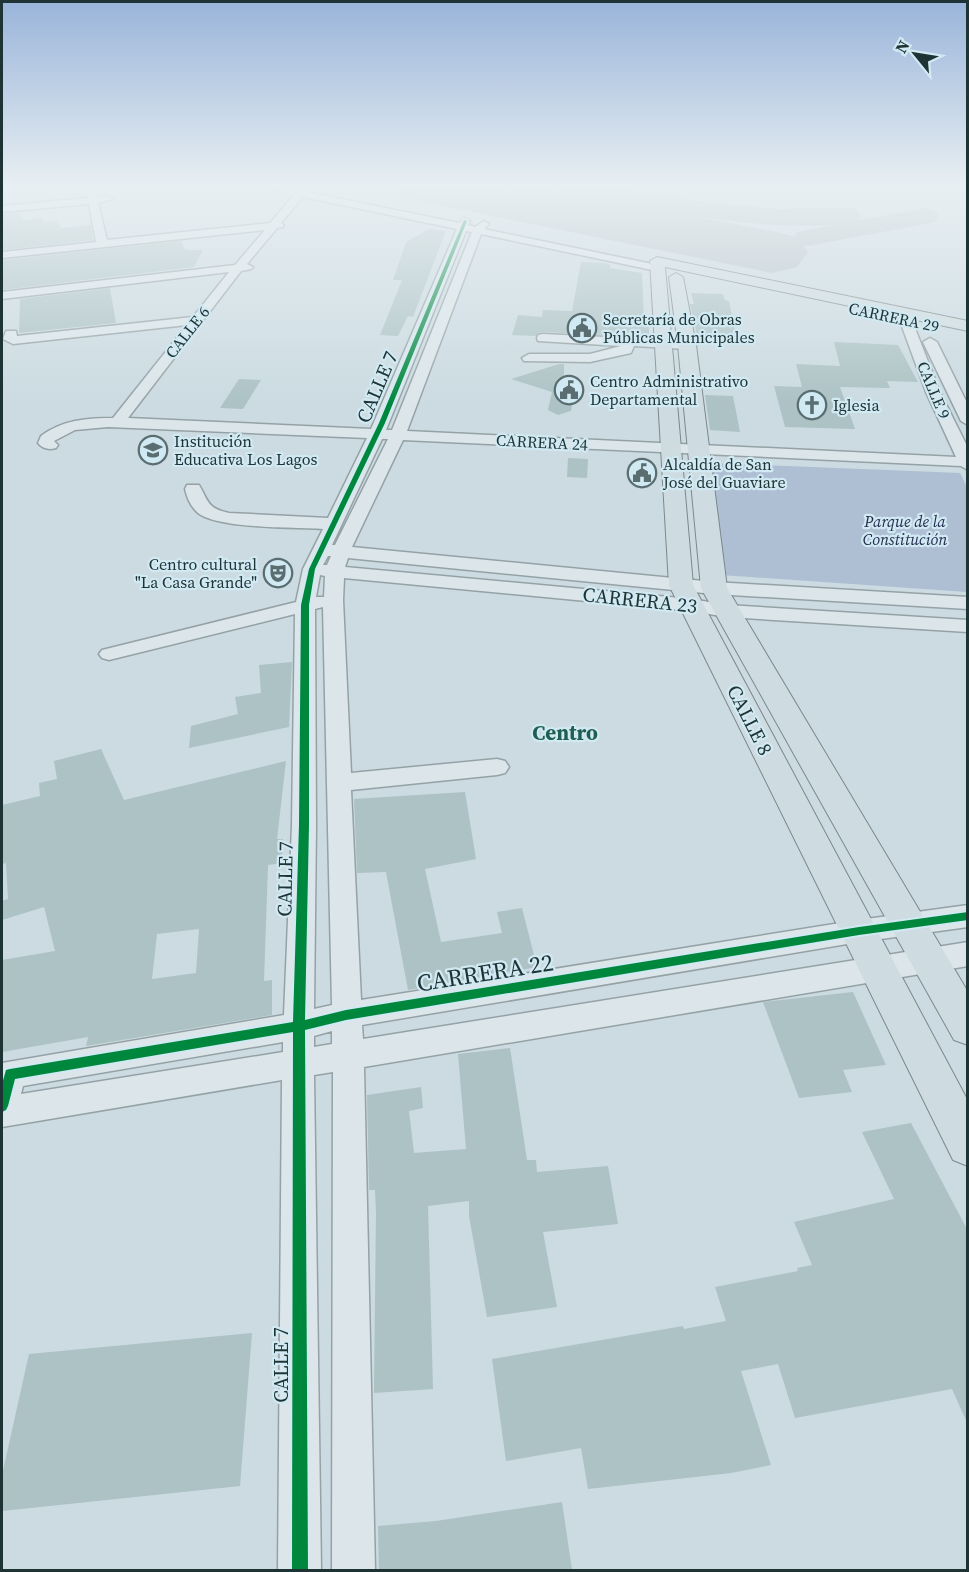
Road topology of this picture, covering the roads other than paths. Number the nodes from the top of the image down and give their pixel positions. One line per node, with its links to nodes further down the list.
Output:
1 (246, 257): 5 (street, CALLE 6)
2 (459, 257): 22 (street, CALLE 7)
3 (625, 257): 4 (street, CARRERA 29)
4 (666, 266): 8 (main road, CARRERA 29); 15 (main road, CALLE 8)
5 (238, 268): 6 (street); 7 (street); 9 (street, CALLE 6)
6 (245, 284)
7 (2, 295)
8 (913, 318): 10 (main road, CARRERA 29); 11 (main road, CARRERA 29); 17 (street, CALLE 9); 18 (street, CALLE 9)
9 (196, 320): 12 (street); 19 (street, CALLE 6)
10 (968, 326)
11 (968, 333)
12 (10, 334)
13 (543, 338): 14 (street)
14 (629, 342): 15 (street); 16 (street)
15 (675, 345): 23 (main road, CALLE 8)
16 (529, 358)
17 (933, 392): 18 (street); 24 (street, CALLE 9)
18 (952, 392): 20 (street, CALLE 9)
19 (120, 418): 21 (street, CARRERA 24); 22 (street, CARRERA 24)
20 (968, 421)
21 (93, 422): 21 (street, CARRERA 24)
22 (389, 428): 23 (street, CARRERA 24); 26 (street, CALLE 7); 27 (street, CALLE 7)
23 (684, 442): 24 (street, CARRERA 24); 28 (main road, CALLE 8); 29 (main road, CALLE 8)
24 (966, 457)
25 (193, 489): 26 (street)
26 (335, 524): 27 (street, CALLE 7)
27 (327, 560): 28 (street, CARRERA 23); 30 (street, CALLE 7); 32 (street, CALLE 7)
28 (686, 595): 29 (street, CARRERA 23); 29 (street, CARRERA 23); 41 (main road, CALLE 8)
29 (721, 599): 31 (street, CARRERA 23); 33 (street, CARRERA 23); 40 (main road, CALLE 8)
30 (333, 600): 32 (street); 36 (street, CALLE 7)
31 (968, 603)
32 (305, 605): 34 (street); 38 (street, CALLE 7)
33 (968, 626)
34 (109, 654)
35 (497, 767): 36 (street)
36 (338, 783): 37 (street, CALLE 7)
37 (339, 822): 38 (street); 45 (street, CALLE 7)
38 (304, 825): 46 (street, CALLE 7)
39 (968, 916): 40 (street, CARRERA 22)
40 (908, 926): 41 (street, CARRERA 22); 43 (main road, CALLE 8)
41 (858, 931): 44 (main road, CALLE 8); 45 (street, CARRERA 22)
42 (968, 954): 43 (street)
43 (929, 961): 44 (street); 47 (main road, CALLE 8)
44 (877, 969): 48 (street); 52 (main road, CALLE 8)
45 (346, 1015): 46 (street, CARRERA 22); 48 (street, CALLE 7)
46 (300, 1026): 49 (street, CALLE 7); 50 (street, CARRERA 22)
47 (968, 1028)
48 (348, 1054): 49 (street); 54 (street, CALLE 7)
49 (298, 1065): 51 (street); 53 (street, CALLE 7)
50 (2, 1106)
51 (2, 1112)
52 (968, 1144)
53 (300, 1570)
54 (354, 1570)

